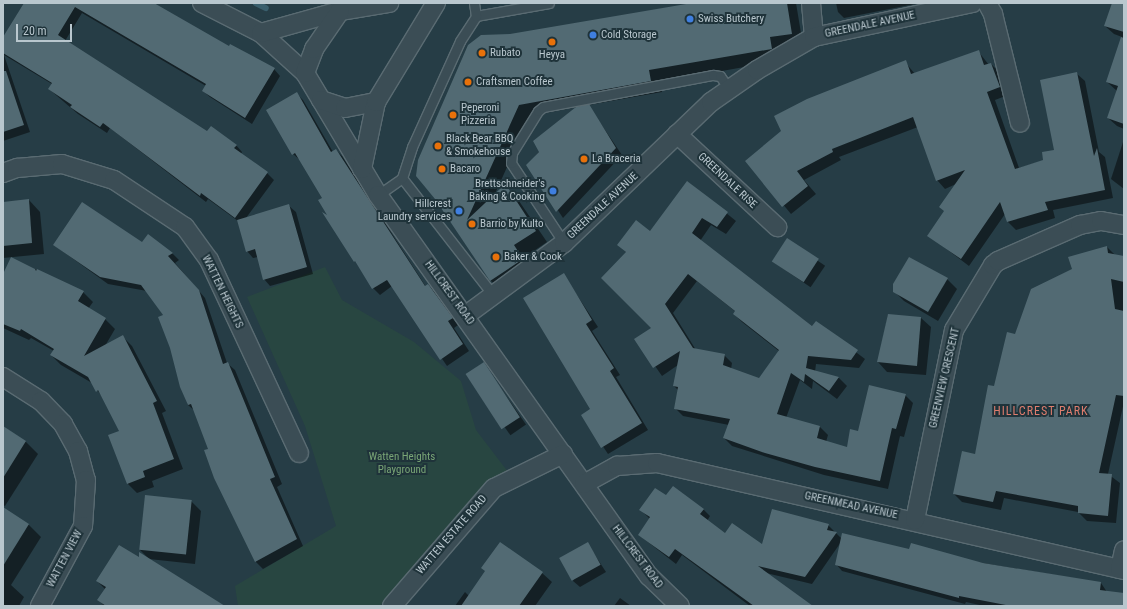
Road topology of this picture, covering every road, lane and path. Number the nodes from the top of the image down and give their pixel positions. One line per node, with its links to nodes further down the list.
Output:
1 (202, 3): 11 (street, HILLCREST ROAD)
2 (389, 3): 9 (street)
3 (436, 3): 16 (street)
4 (474, 3): 10 (lane)
5 (549, 3): 10 (lane)
6 (811, 3): 12 (street, GREENDALE AVENUE)
7 (972, 3): 12 (street, GREENDALE AVENUE)
8 (986, 3): 17 (street)
9 (340, 11): 11 (street); 13 (street)
10 (476, 16): 21 (lane)
11 (261, 33): 13 (street, HILLCREST ROAD)
12 (814, 37): 14 (street, GREENDALE AVENUE)
13 (305, 73): 15 (street, HILLCREST ROAD)
14 (729, 89): 18 (street, GREENDALE AVENUE); 25 (lane)
15 (321, 100): 16 (street); 19 (street, HILLCREST ROAD)
16 (376, 102): 19 (street)
17 (1020, 123)
18 (676, 134): 24 (street, GREENDALE RISE); 25 (street, GREENDALE AVENUE)
19 (362, 169): 22 (street, HILLCREST ROAD)
20 (3, 173): 29 (street, WATTEN HEIGHTS)
21 (402, 178): 22 (lane); 26 (lane)
22 (378, 195): 27 (street, HILLCREST ROAD)
23 (1124, 225): 32 (street, GREENVIEW CRESCENT)
24 (777, 227)
25 (564, 244): 26 (street, GREENDALE AVENUE)
26 (494, 296): 27 (street, GREENDALE AVENUE)
27 (466, 316): 30 (street, HILLCREST ROAD)
28 (3, 377): 35 (street, WATTEN VIEW)
29 (299, 453)
30 (563, 454): 31 (street, HILLCREST ROAD); 36 (street, WATTEN ESTATE ROAD)
31 (584, 484): 32 (street, GREENMEAD AVENUE); 37 (street, HILLCREST ROAD)
32 (915, 520): 34 (street, GREENMEAD AVENUE)
33 (1124, 550): 34 (street, GREENMEAD AVENUE)
34 (1122, 569)
35 (40, 606)
36 (392, 606)
37 (680, 606)

